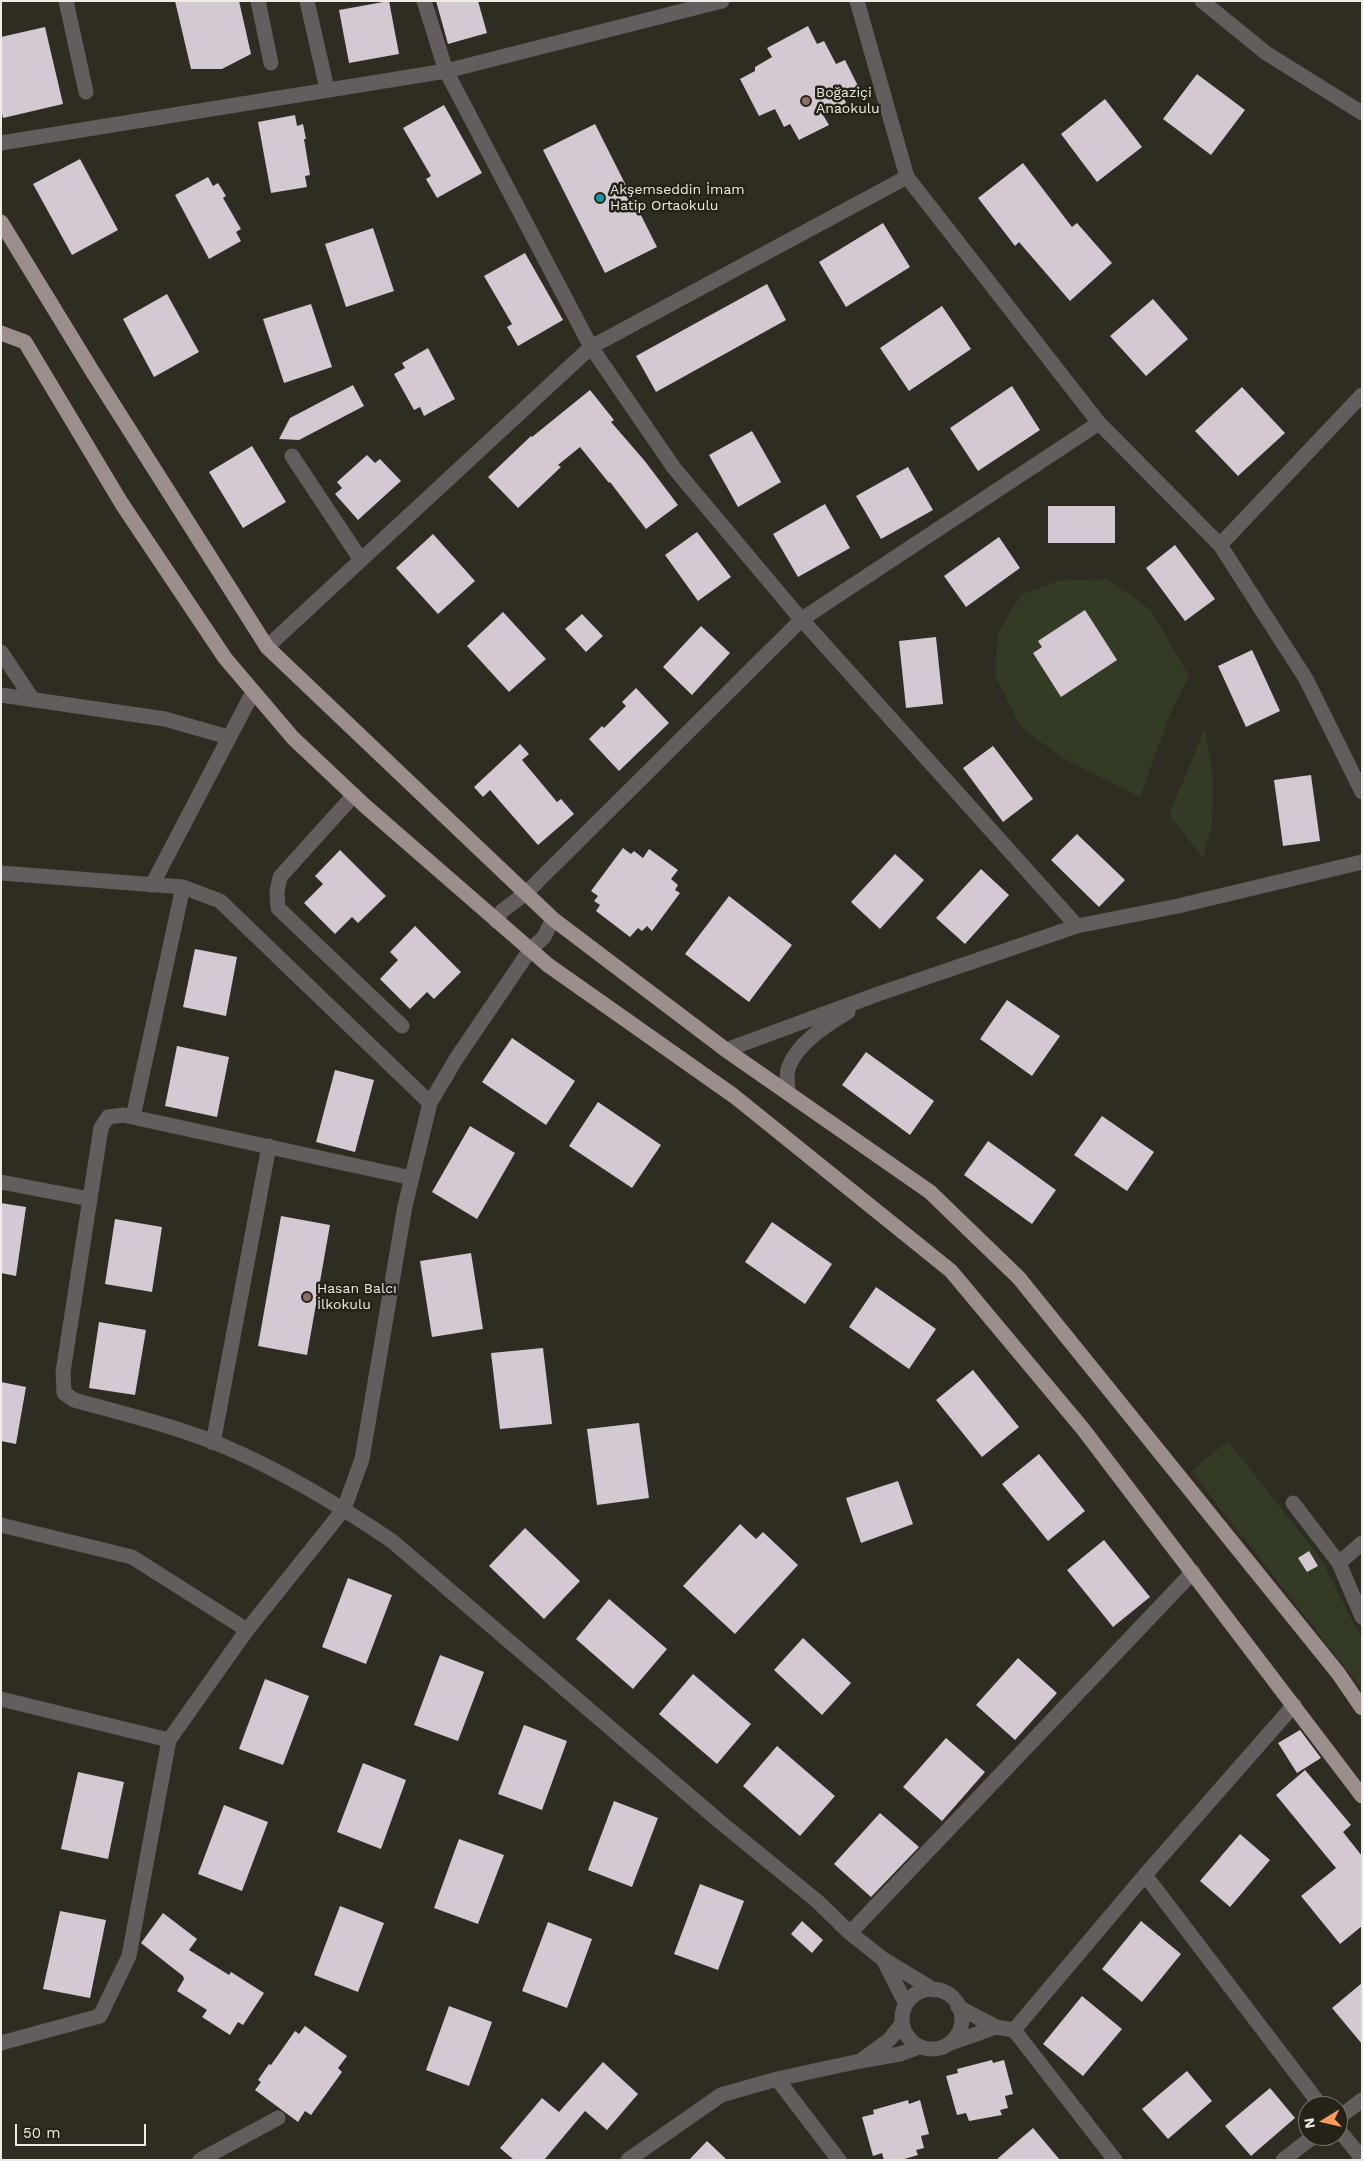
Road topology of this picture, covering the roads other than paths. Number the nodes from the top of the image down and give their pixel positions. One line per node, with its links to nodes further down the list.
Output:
1 (66, 1): 11 (street)
2 (258, 1): 8 (street)
3 (307, 1): 10 (street)
4 (424, 1): 9 (street)
5 (722, 1): 9 (street)
6 (857, 1): 14 (street)
7 (1202, 1): 12 (street)
8 (271, 63)
9 (446, 71): 10 (street); 17 (street)
10 (327, 89): 13 (street)
11 (86, 92)
12 (1362, 113)
13 (1, 143)
14 (907, 177): 17 (street); 19 (street)
15 (1, 222): 24 (main road)
16 (1, 333): 26 (main road)
17 (592, 347): 22 (street); 23 (street)
18 (1362, 395): 21 (street)
19 (1099, 424): 21 (street); 23 (street)
20 (292, 456): 22 (street)
21 (1220, 545): 30 (street)
22 (361, 560): 24 (street)
23 (802, 619): 36 (street); 39 (street)
24 (267, 647): 36 (main road)
25 (1, 652): 28 (street)
26 (253, 692): 29 (street); 31 (main road)
27 (1, 695): 28 (street)
28 (33, 700): 29 (street)
29 (228, 737): 34 (street)
30 (1362, 792)
31 (354, 795): 38 (main road); 42 (street)
32 (1362, 862): 39 (street)
33 (1, 872): 34 (street)
34 (152, 885): 35 (street)
35 (183, 887): 45 (street); 46 (street)
36 (526, 893): 37 (main road); 38 (street)
37 (553, 919): 40 (street); 43 (main road)
38 (496, 921): 40 (main road)
39 (1076, 926): 41 (street)
40 (530, 950): 45 (street); 57 (main road)
41 (878, 994): 43 (street); 44 (street)
42 (402, 1026)
43 (726, 1050): 44 (main road)
44 (788, 1093): 62 (main road)
45 (430, 1103): 48 (street)
46 (133, 1117): 47 (street); 50 (street)
47 (269, 1146): 48 (street); 51 (street)
48 (412, 1178): 53 (street)
49 (1, 1182): 50 (street)
50 (90, 1199): 51 (street)
51 (213, 1443): 53 (street)
52 (1293, 1503): 56 (street)
53 (344, 1509): 59 (street); 66 (street)
54 (1, 1525): 59 (street)
55 (1362, 1543): 56 (street)
56 (1339, 1563): 58 (street)
57 (1193, 1572): 61 (main road); 66 (street)
58 (1362, 1617)
59 (247, 1630): 63 (street)
60 (1, 1699): 63 (street)
61 (1294, 1705): 64 (main road); 65 (street)
62 (1362, 1708)
63 (169, 1740): 74 (street)
64 (1362, 1796)
65 (1145, 1874): 73 (street); 79 (street)
66 (850, 1933): 67 (street)
67 (883, 1958): 68 (street); 69 (street)
68 (934, 1990): 69 (street); 70 (street)
69 (906, 2004): 71 (street)
70 (958, 2007): 72 (street); 75 (street)
71 (902, 2024): 76 (street); 77 (street)
72 (996, 2026): 73 (street); 75 (street)
73 (1014, 2030): 89 (street)
74 (1, 2043)
75 (951, 2043): 76 (street)
76 (919, 2047): 77 (street)
77 (860, 2061): 78 (street)
78 (777, 2079): 87 (street); 88 (street)
79 (1313, 2096)
80 (1362, 2100): 81 (street)
81 (1348, 2110)
82 (278, 2118): 86 (street)
83 (1348, 2140): 85 (street)
84 (1301, 2146): 90 (street)
85 (1362, 2158)
86 (200, 2160)
87 (628, 2160)
88 (840, 2160)
89 (1115, 2160)
90 (1283, 2160)

